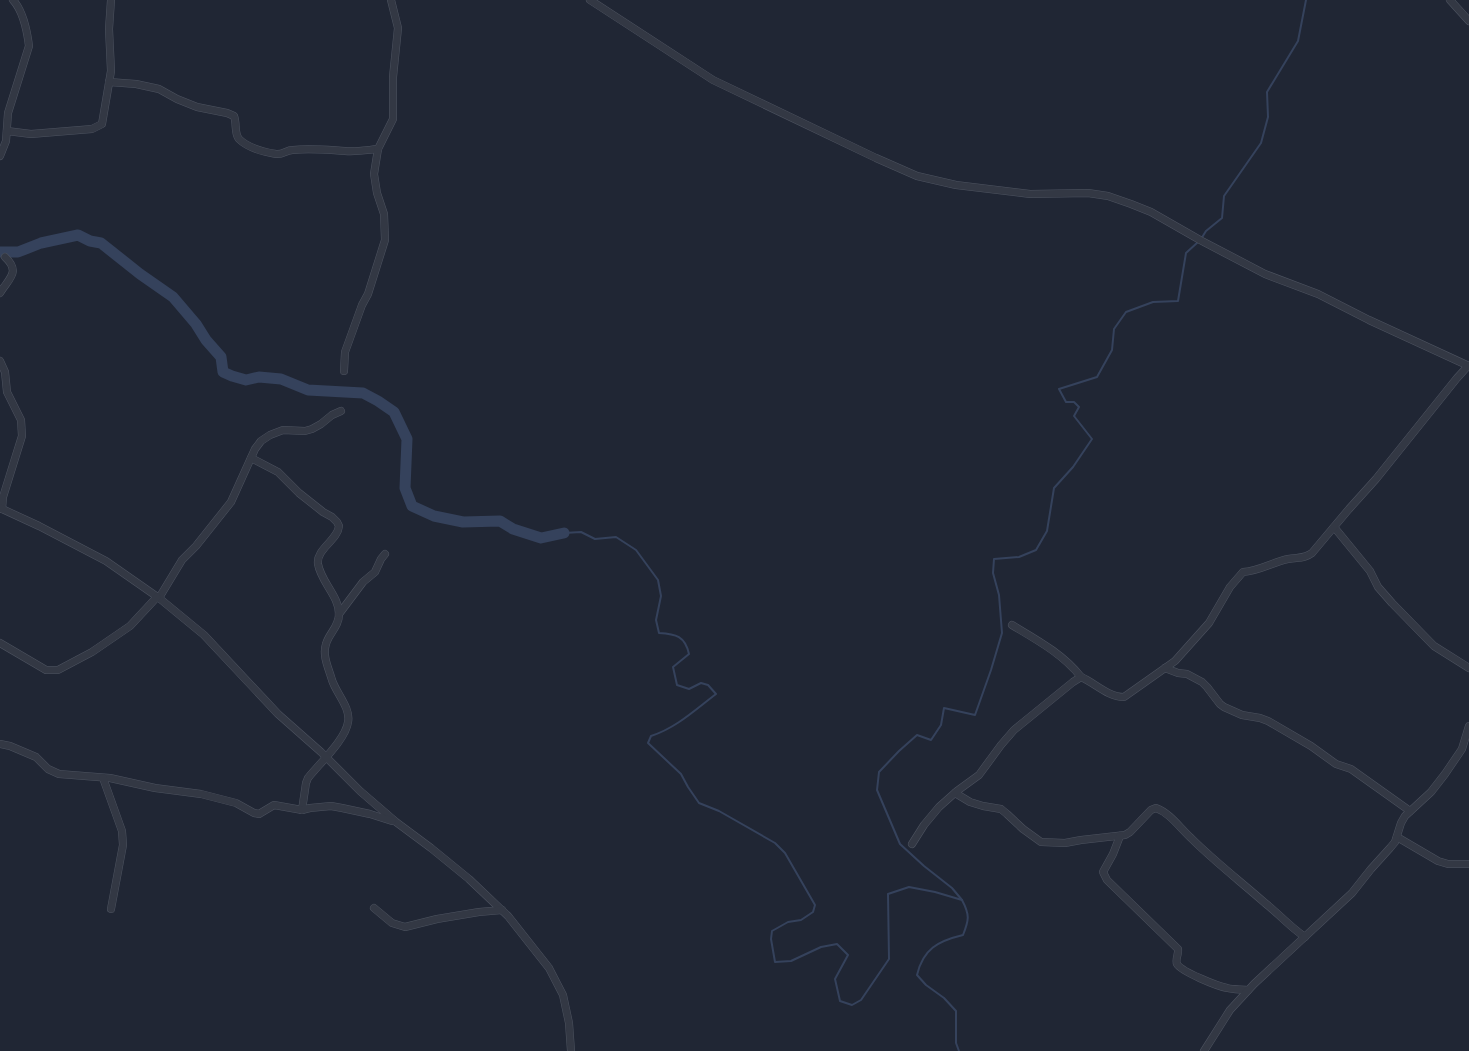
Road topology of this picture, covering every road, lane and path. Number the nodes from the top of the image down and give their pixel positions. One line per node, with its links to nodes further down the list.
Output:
1 (13, 0): 8 (street)
2 (111, 0): 7 (street)
3 (391, 0): 9 (street)
4 (590, 0): 14 (street)
5 (1450, 0): 6 (street)
6 (1469, 21)
7 (109, 82): 8 (street); 9 (street)
8 (7, 131): 10 (street)
9 (378, 149): 15 (street)
10 (0, 156)
11 (5, 256): 12 (street)
12 (0, 292)
13 (0, 361): 18 (street)
14 (1469, 366): 19 (street)
15 (344, 370)
16 (341, 411): 17 (street)
17 (251, 458): 21 (street); 22 (street)
18 (1, 508): 21 (street)
19 (1334, 527): 25 (street); 26 (street)
20 (385, 554): 22 (street)
21 (158, 598): 24 (street); 30 (street)
22 (339, 614): 30 (street)
23 (1012, 625): 27 (street)
24 (0, 643)
25 (1165, 668): 27 (street); 34 (street)
26 (1469, 668)
27 (1081, 678): 32 (street)
28 (1469, 726): 34 (street)
29 (0, 744): 31 (street)
30 (326, 757): 33 (street); 35 (street)
31 (103, 778): 33 (street); 41 (street)
32 (955, 793): 36 (street); 38 (street)
33 (302, 810): 35 (street)
34 (1410, 810): 37 (street)
35 (396, 822): 42 (street)
36 (1120, 836): 43 (street); 44 (street)
37 (1396, 838): 39 (street); 43 (street)
38 (912, 844)
39 (1469, 864)
40 (374, 908): 42 (street)
41 (111, 909)
42 (502, 910): 45 (street)
43 (1305, 937): 44 (street)
44 (1248, 990): 46 (street)
45 (571, 1051)
46 (1204, 1051)

